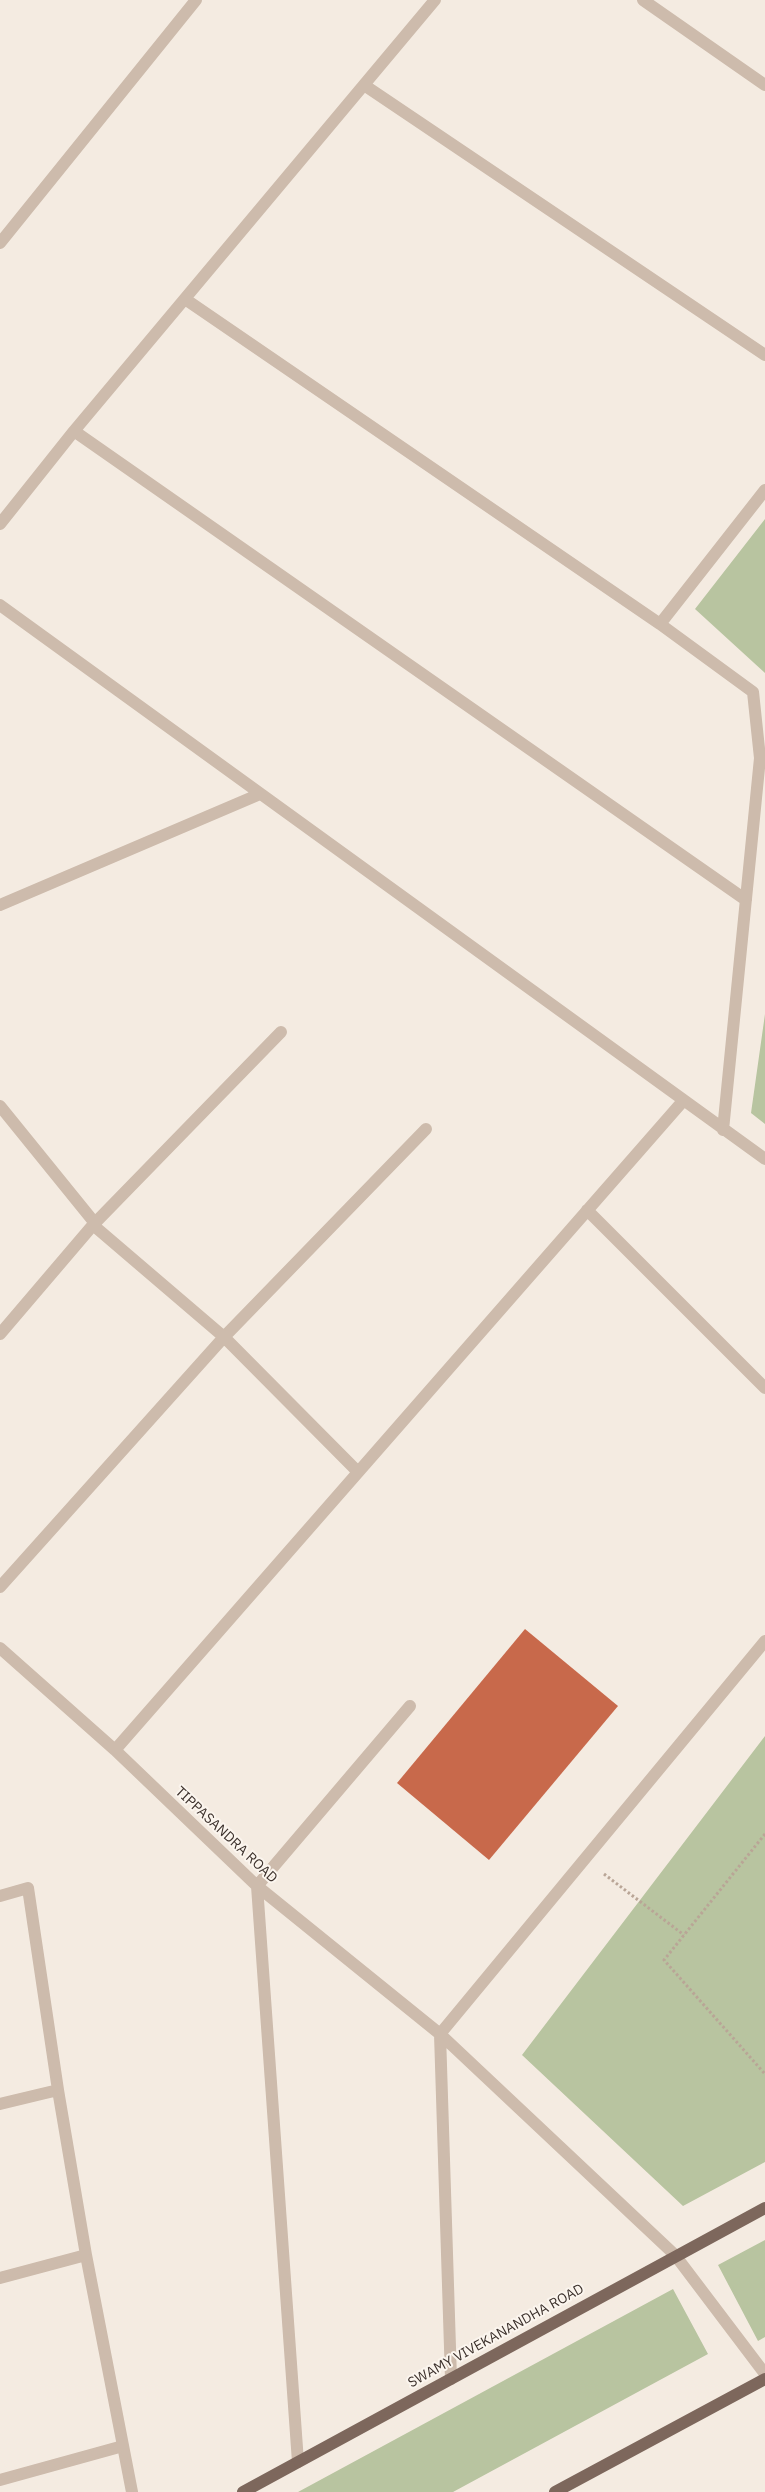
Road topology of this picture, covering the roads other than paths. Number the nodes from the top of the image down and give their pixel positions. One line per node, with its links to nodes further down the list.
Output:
1 (196, 0): 6 (street)
2 (435, 0): 4 (street)
3 (642, 0): 5 (street)
4 (364, 85): 7 (street); 8 (street)
5 (765, 85)
6 (0, 243)
7 (185, 299): 9 (street); 13 (street)
8 (765, 355)
9 (74, 431): 11 (street); 15 (street)
10 (765, 490): 13 (street)
11 (0, 524)
12 (0, 605): 14 (street)
13 (660, 624): 15 (street)
14 (260, 794): 16 (street); 18 (street)
15 (746, 900): 21 (street)
16 (0, 905)
17 (281, 1032): 24 (street)
18 (683, 1101): 21 (street); 23 (street)
19 (0, 1106): 24 (street)
20 (426, 1129): 26 (street)
21 (723, 1130): 22 (street)
22 (765, 1159)
23 (587, 1210): 27 (street); 28 (street)
24 (93, 1225): 25 (street); 26 (street)
25 (0, 1334)
26 (224, 1337): 28 (street); 29 (street)
27 (765, 1388)
28 (358, 1472): 33 (street)
29 (0, 1587)
30 (765, 1641): 36 (street)
31 (0, 1648): 33 (street, TIPPASANDRA ROAD)
32 (410, 1706): 34 (street)
33 (115, 1750): 34 (street, TIPPASANDRA ROAD)
34 (257, 1886): 36 (street, TIPPASANDRA ROAD); 47 (street)
35 (0, 1896): 37 (street)
36 (440, 2034): 41 (street, TIPPASANDRA ROAD); 44 (street)
37 (58, 2090): 38 (street); 40 (street)
38 (0, 2104)
39 (765, 2208): 41 (main road, SWAMY VIVEKANANDHA ROAD)
40 (86, 2255): 42 (street); 46 (street)
41 (675, 2255): 43 (street, TIPPASANDRA ROAD); 44 (main road, SWAMY VIVEKANANDHA ROAD)
42 (0, 2278)
43 (765, 2374)
44 (451, 2378): 47 (main road, SWAMY VIVEKANANDHA ROAD)
45 (765, 2379): 51 (main road)
46 (123, 2446): 48 (street); 49 (street)
47 (298, 2462): 50 (main road, SWAMY VIVEKANANDHA ROAD)
48 (0, 2480)
49 (132, 2492)
50 (243, 2492)
51 (555, 2492)

